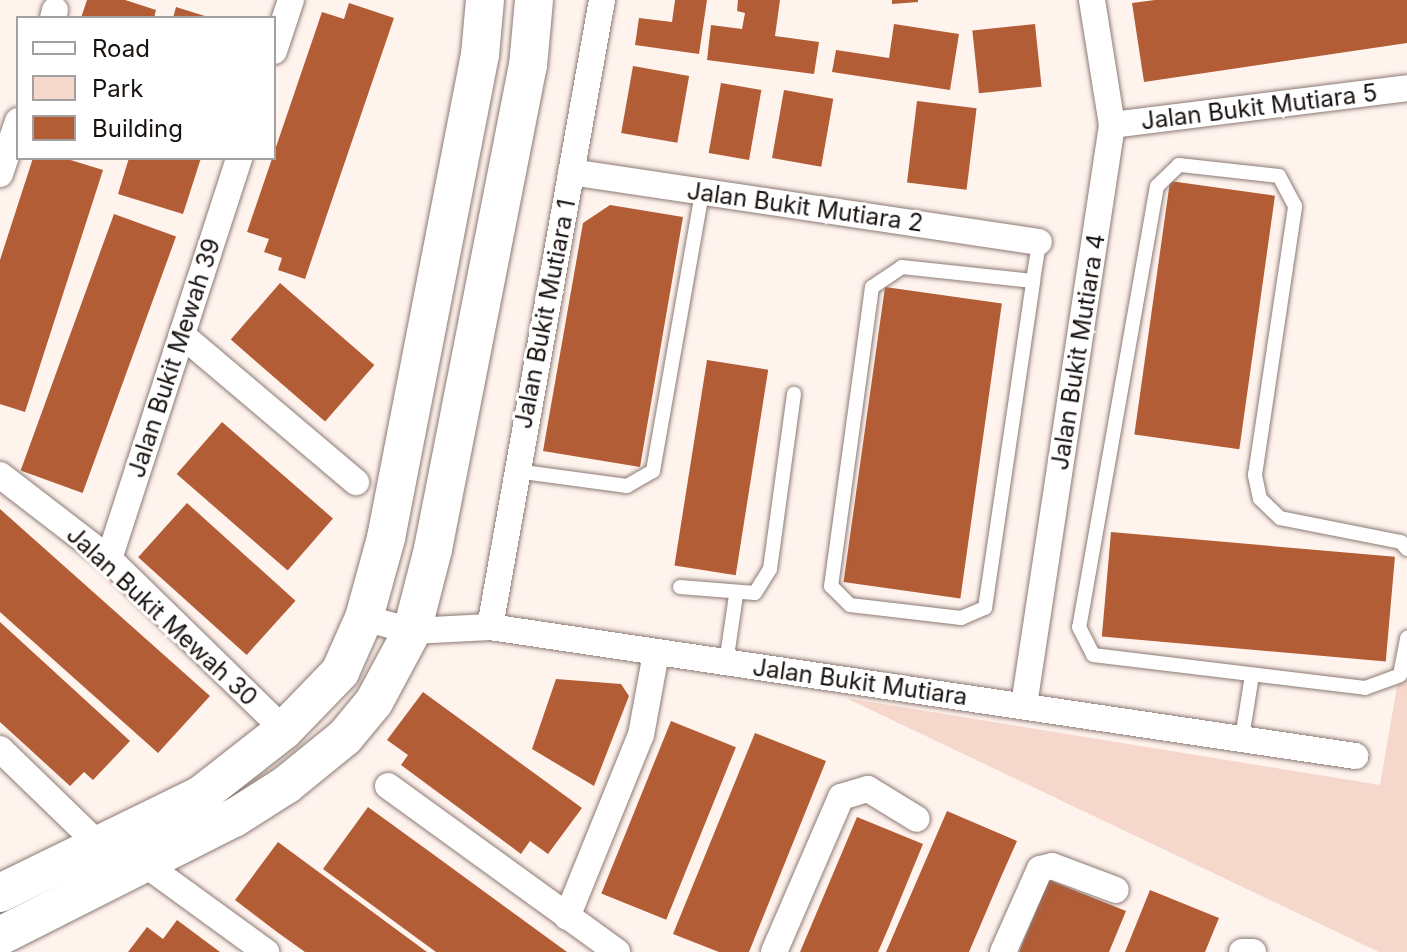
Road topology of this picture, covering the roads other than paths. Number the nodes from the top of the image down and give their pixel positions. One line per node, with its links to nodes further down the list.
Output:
1 (291, 0): 6 (street)
2 (485, 0): 25 (street)
3 (534, 0): 27 (street)
4 (602, 0): 11 (street, Jalan Bukit Mutiara 1)
5 (1092, 0): 8 (street, Jalan Bukit Mutiara 4)
6 (276, 45)
7 (1407, 88): 8 (street, Jalan Bukit Mutiara 5)
8 (1112, 125): 32 (street, Jalan Bukit Mutiara 4)
9 (16, 127): 12 (street)
10 (238, 160): 16 (street, Jalan Bukit Mewah 39)
11 (571, 172): 13 (street, Jalan Bukit Mutiara 2); 18 (street, Jalan Bukit Mutiara 1)
12 (0, 174)
13 (702, 192): 14 (street, Jalan Bukit Mutiara 2); 18 (lane)
14 (1039, 242): 15 (lane)
15 (1033, 281): 15 (lane)
16 (182, 335): 20 (street); 22 (street, Jalan Bukit Mewah 39)
17 (794, 394): 24 (lane)
18 (516, 471): 26 (street, Jalan Bukit Mutiara 1)
19 (0, 475): 22 (street, Jalan Bukit Mewah 30)
20 (356, 482)
21 (1407, 549): 31 (lane)
22 (109, 559): 33 (street, Jalan Bukit Mewah 30)
23 (680, 587): 24 (lane)
24 (736, 595): 30 (lane)
25 (364, 618): 27 (street, Jalan Bukit Mutiara); 33 (street)
26 (490, 627): 27 (street, Jalan Bukit Mutiara); 29 (street, Jalan Bukit Mutiara)
27 (412, 631): 40 (street)
28 (1407, 638): 31 (lane)
29 (656, 653): 30 (street, Jalan Bukit Mutiara); 43 (street)
30 (726, 663): 32 (street, Jalan Bukit Mutiara)
31 (1252, 675): 34 (lane)
32 (1024, 705): 34 (street, Jalan Bukit Mutiara)
33 (284, 730): 39 (street)
34 (1242, 738): 36 (street, Jalan Bukit Mutiara)
35 (0, 749): 39 (street)
36 (1355, 756)
37 (388, 786): 43 (street)
38 (917, 819): 47 (street)
39 (97, 843): 42 (street)
40 (145, 864): 44 (street); 45 (street)
41 (1116, 890): 48 (street)
42 (0, 893)
43 (567, 917): 46 (street)
44 (0, 936)
45 (266, 952)
46 (617, 952)
47 (774, 952)
48 (1003, 952)
49 (1242, 952): 50 (street)
50 (1253, 952)

